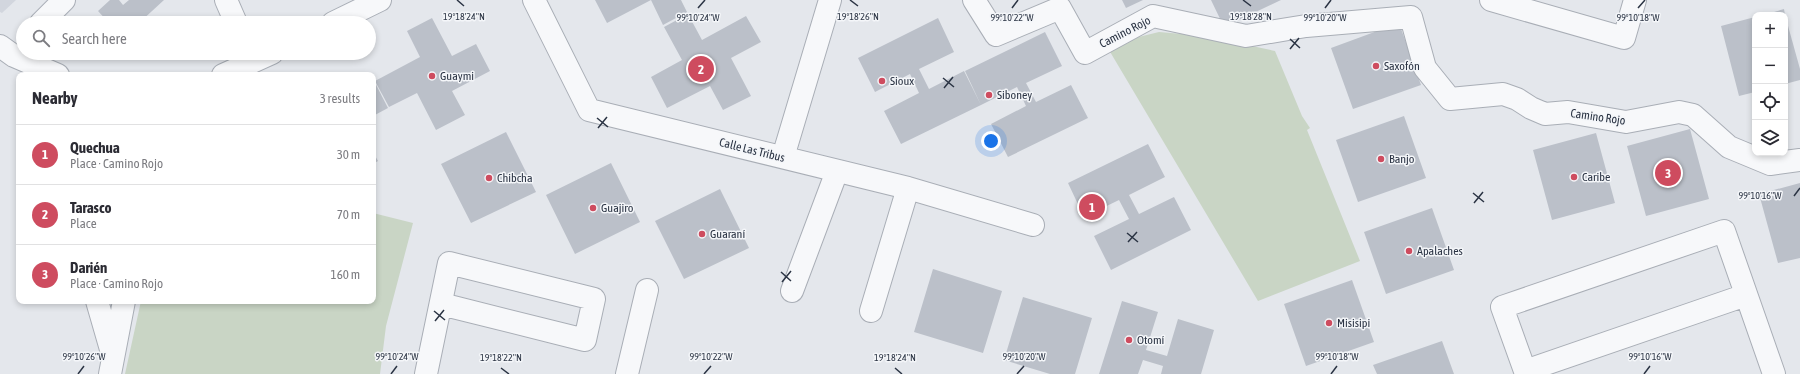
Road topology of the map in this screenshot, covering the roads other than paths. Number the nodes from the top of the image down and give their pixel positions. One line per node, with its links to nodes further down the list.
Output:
1 (64, 0): 9 (street)
2 (226, 0): 10 (street)
3 (380, 0): 11 (street)
4 (534, 0): 16 (street, Calle Las Tribus)
5 (830, 0): 16 (street)
6 (974, 0): 17 (street, Camino Rojo)
7 (1491, 0): 8 (street)
8 (1635, 0)
9 (48, 16)
10 (233, 16)
11 (347, 16)
12 (31, 60): 14 (street)
13 (251, 60): 15 (street)
14 (53, 72)
15 (229, 72)
16 (784, 157): 18 (street, Calle Las Tribus)
17 (1800, 160)
18 (837, 171): 19 (street, Calle Las Tribus); 22 (street)
19 (908, 188): 20 (street, Calle Las Tribus); 27 (street)
20 (1033, 225)
21 (647, 290): 30 (street)
22 (792, 291)
23 (1746, 295): 23 (street); 31 (street)
24 (98, 304): 28 (street)
25 (123, 304): 28 (street)
26 (441, 304): 26 (street); 29 (street)
27 (871, 311)
28 (111, 365)
29 (426, 374)
30 (627, 374)
31 (1774, 374)

